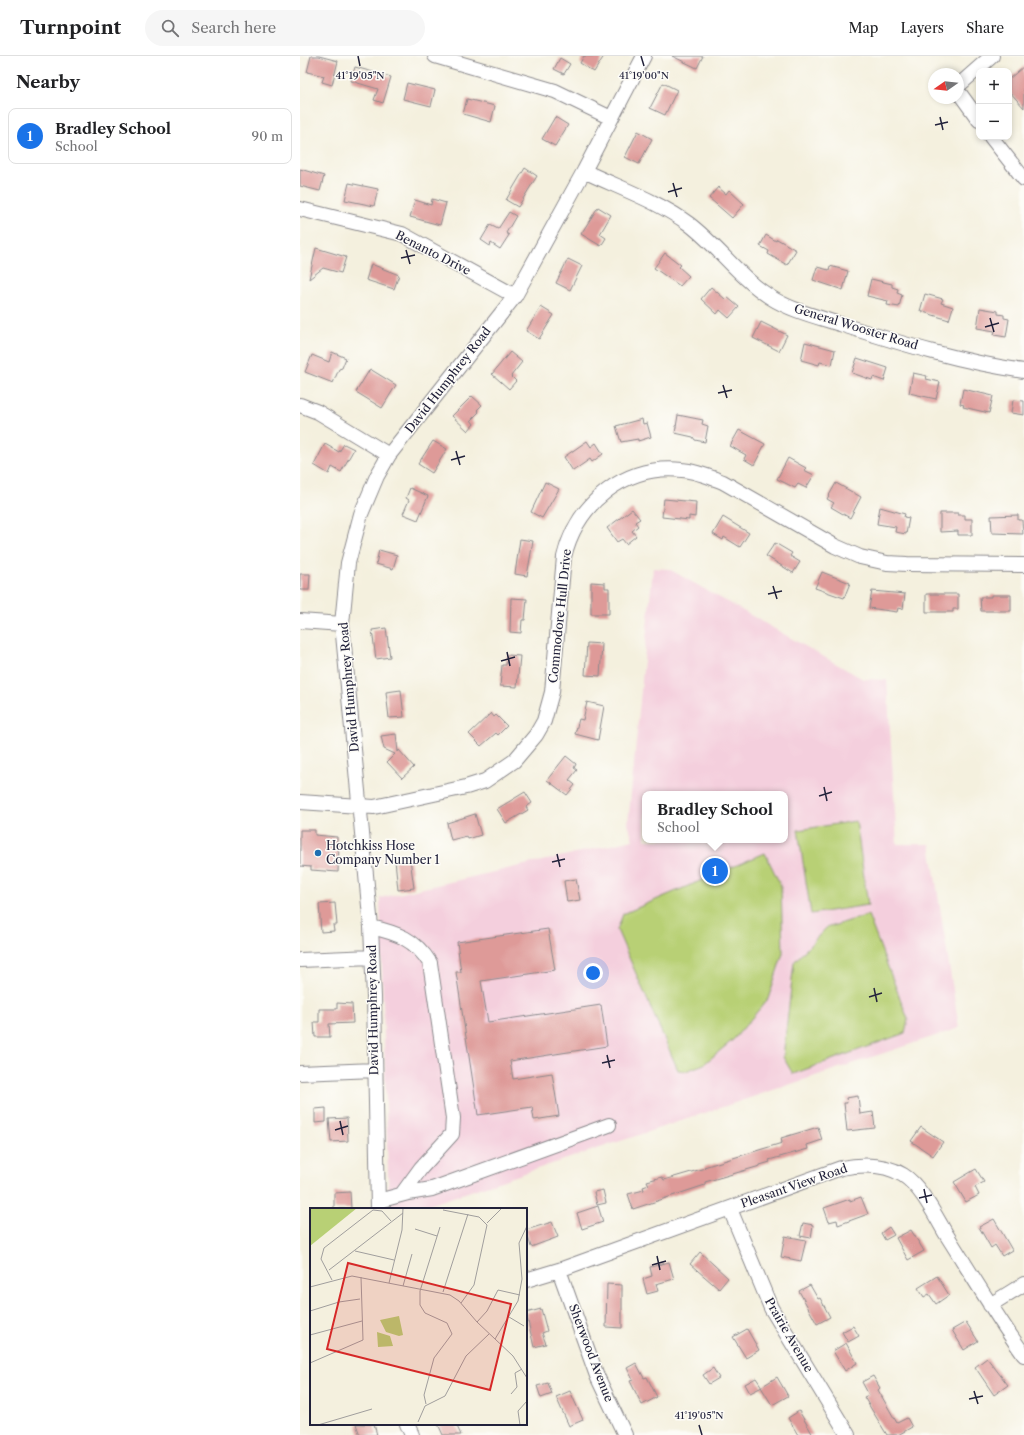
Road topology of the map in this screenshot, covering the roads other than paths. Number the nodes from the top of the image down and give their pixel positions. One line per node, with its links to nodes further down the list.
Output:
1 (435, 56): 7 (street)
2 (644, 56): 7 (street, David Humphrey Road)
3 (992, 56): 4 (street)
4 (964, 81)
5 (964, 99): 6 (street)
6 (976, 116)
7 (611, 118): 9 (street, David Humphrey Road)
8 (993, 140): 10 (street)
9 (584, 171): 12 (street, David Humphrey Road); 13 (street, General Wooster Road)
10 (1024, 179)
11 (300, 209): 12 (street, Benanto Drive)
12 (515, 296): 15 (street, David Humphrey Road)
13 (1024, 371)
14 (300, 405): 15 (street)
15 (389, 455): 18 (street, David Humphrey Road)
16 (1024, 565): 20 (street, Commodore Hull Drive)
17 (300, 621): 18 (street)
18 (342, 624): 20 (street, David Humphrey Road)
19 (300, 802): 20 (street, Commodore Hull Drive)
20 (360, 805): 21 (street, David Humphrey Road)
21 (371, 927): 22 (street, David Humphrey Road); 27 (street)
22 (372, 957): 23 (street); 24 (street, David Humphrey Road)
23 (300, 960)
24 (374, 1070): 25 (street); 28 (street, David Humphrey Road)
25 (300, 1073)
26 (608, 1125): 27 (street)
27 (402, 1194): 28 (street)
28 (378, 1205)
29 (730, 1209): 30 (street, Pleasant View Road); 33 (street, Pleasant View Road); 38 (street, Prairie Avenue)
30 (559, 1270): 31 (street, Pleasant View Road); 37 (street, Sherwood Avenue)
31 (527, 1280)
32 (1024, 1284): 33 (street)
33 (990, 1305): 34 (street, Pleasant View Road)
34 (1024, 1355)
35 (408, 1425): 36 (street)
36 (412, 1435)
37 (625, 1435)
38 (848, 1435)

